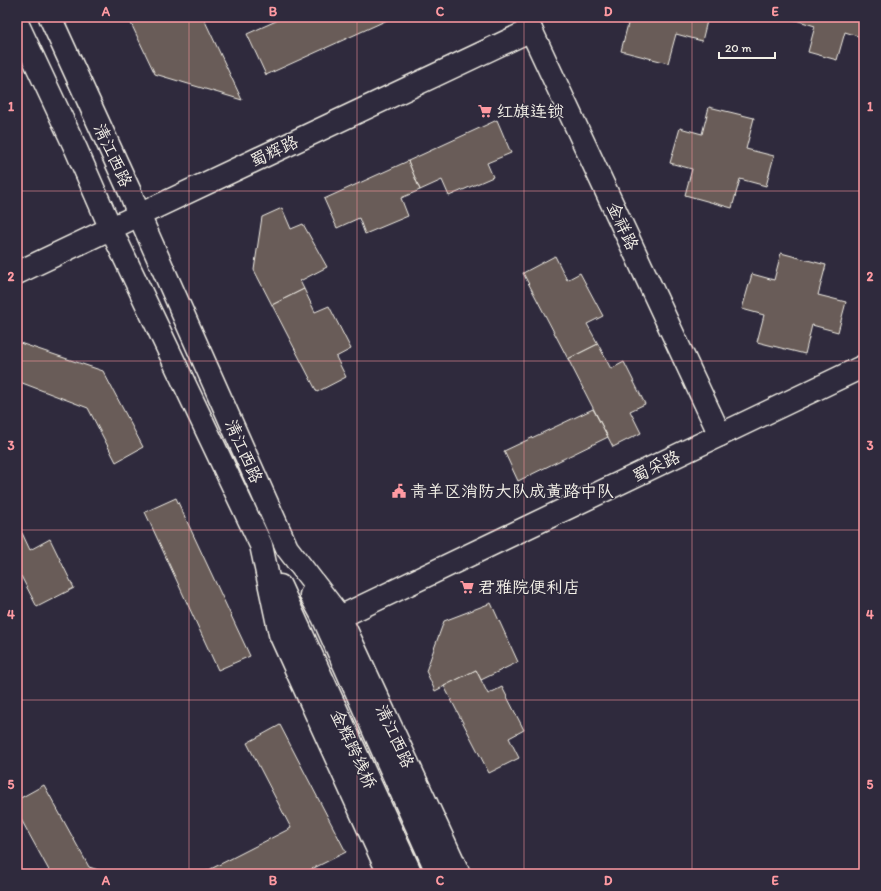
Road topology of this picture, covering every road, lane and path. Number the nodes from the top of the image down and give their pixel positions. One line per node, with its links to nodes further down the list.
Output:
1 (50, 17): 4 (main road, 清江西路)
2 (17, 23): 5 (main road, 清江西路)
3 (528, 23): 4 (main road, 蜀辉路); 8 (main road, 金祥路)
4 (139, 215): 5 (main road, 蜀辉路); 10 (main road, 清江西路)
5 (111, 229): 6 (main road, 蜀辉路); 9 (main road, 清江西路)
6 (17, 273)
7 (864, 366): 8 (main road, 蜀采路)
8 (720, 435): 10 (main road, 蜀采路)
9 (261, 545): 11 (main road, 清江西路); 12 (main road, 金辉跨线桥)
10 (331, 617): 13 (main road, 金辉跨线桥); 14 (main road, 清江西路)
11 (389, 874)
12 (411, 874)
13 (438, 874)
14 (459, 874)

